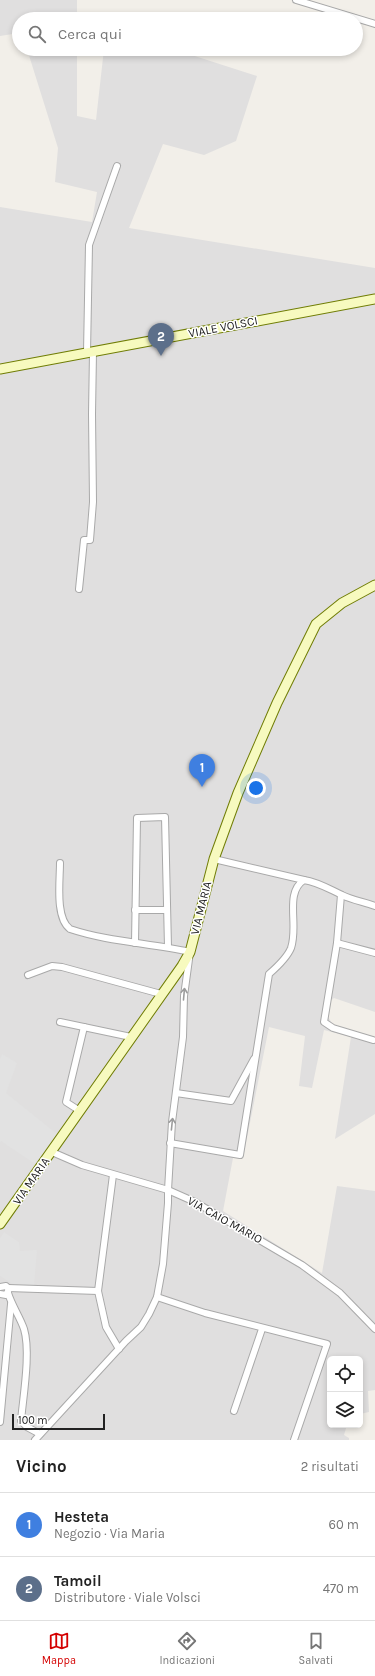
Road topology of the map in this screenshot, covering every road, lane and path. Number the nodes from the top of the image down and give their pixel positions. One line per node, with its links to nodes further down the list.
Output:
1 (296, 0): 2 (street)
2 (336, 12)
3 (363, 20): 4 (street)
4 (375, 24)
5 (117, 166): 7 (street)
6 (375, 300): 7 (street, VIALE VOLSCI)
7 (90, 352): 8 (street, VIALE VOLSCI); 10 (street)
8 (0, 369)
9 (375, 586): 11 (street, VIA MARIA)
10 (79, 589)
11 (214, 859): 13 (street); 21 (street, VIA MARIA)
12 (60, 863): 18 (street)
13 (304, 880): 14 (street); 29 (street)
14 (341, 895): 15 (street); 19 (street)
15 (375, 906)
16 (135, 910): 17 (street); 17 (street); 18 (street)
17 (166, 910): 20 (street)
18 (135, 943): 20 (street)
19 (337, 943): 22 (street); 28 (street)
20 (168, 947): 21 (street)
21 (190, 952): 24 (street, VIA MARIA); 30 (street, one-way to 21)
22 (375, 953)
23 (28, 975): 24 (street)
24 (161, 994): 27 (street, VIA MARIA)
25 (60, 1022): 26 (street)
26 (84, 1027): 27 (street); 31 (street)
27 (131, 1037): 31 (street, VIA MARIA)
28 (374, 1040)
29 (256, 1054): 30 (street); 32 (street)
30 (176, 1093): 32 (street, one-way to 30)
31 (80, 1111): 33 (street, VIA MARIA)
32 (170, 1143): 35 (street)
33 (52, 1152): 34 (street, VIA CAIO MARIO); 36 (street, VIA MARIA)
34 (113, 1175): 35 (street, VIA CAIO MARIO); 39 (street)
35 (168, 1190): 41 (street); 43 (street, VIA CAIO MARIO)
36 (0, 1224)
37 (0, 1286): 38 (street)
38 (8, 1290): 39 (street); 40 (street); 42 (street)
39 (98, 1291): 45 (street)
40 (0, 1295)
41 (157, 1297): 44 (street); 45 (street)
42 (11, 1302): 46 (street); 49 (street)
43 (375, 1328)
44 (262, 1329): 47 (street); 51 (street)
45 (119, 1349): 49 (street)
46 (3, 1363): 48 (street)
47 (234, 1411)
48 (0, 1422)
49 (40, 1434): 50 (street)
50 (35, 1440)
51 (294, 1440)

